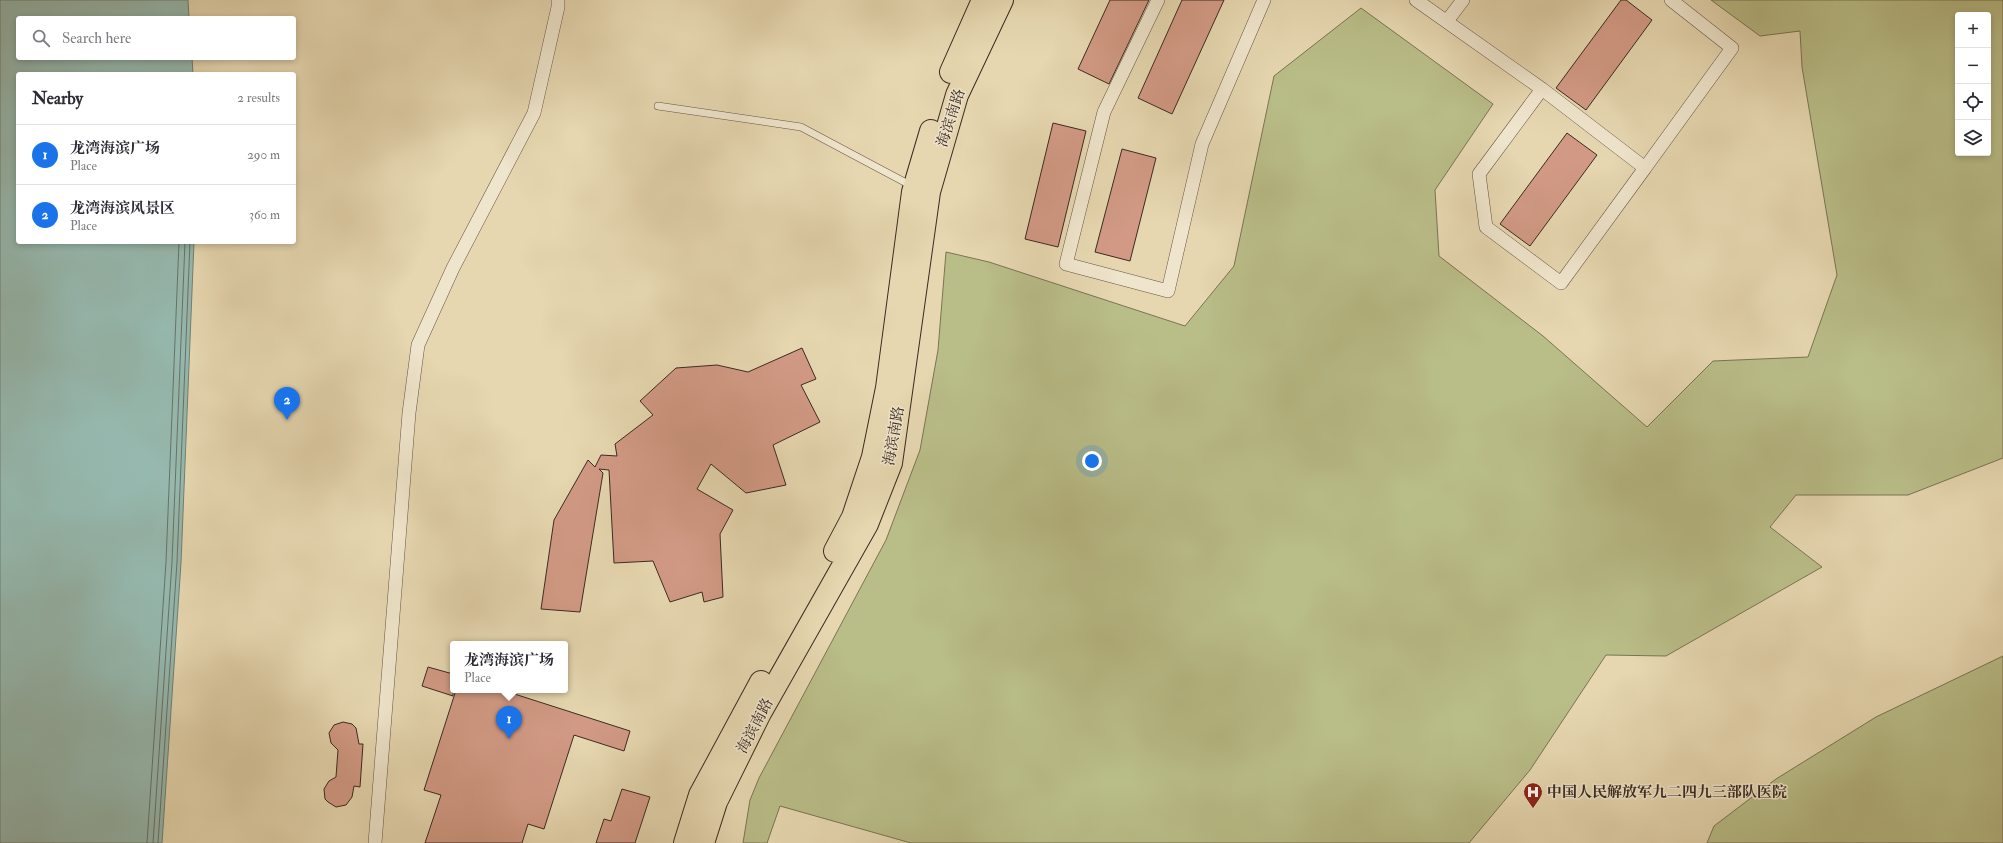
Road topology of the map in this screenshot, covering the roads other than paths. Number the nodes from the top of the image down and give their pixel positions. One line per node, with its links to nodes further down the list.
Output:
1 (558, 0): 14 (street)
2 (983, 0): 13 (highway, 海滨南路)
3 (1002, 0): 16 (highway, 海滨南路)
4 (1158, 0): 5 (street)
5 (1264, 0)
6 (1416, 0): 9 (street)
7 (1463, 0): 9 (street)
8 (1671, 0): 12 (street)
9 (1447, 21): 10 (street)
10 (1542, 89): 12 (street); 12 (street)
11 (658, 106): 13 (lane)
12 (1645, 168)
13 (914, 187): 15 (highway, 海滨南路)
14 (375, 843)
15 (685, 843)
16 (703, 843)

